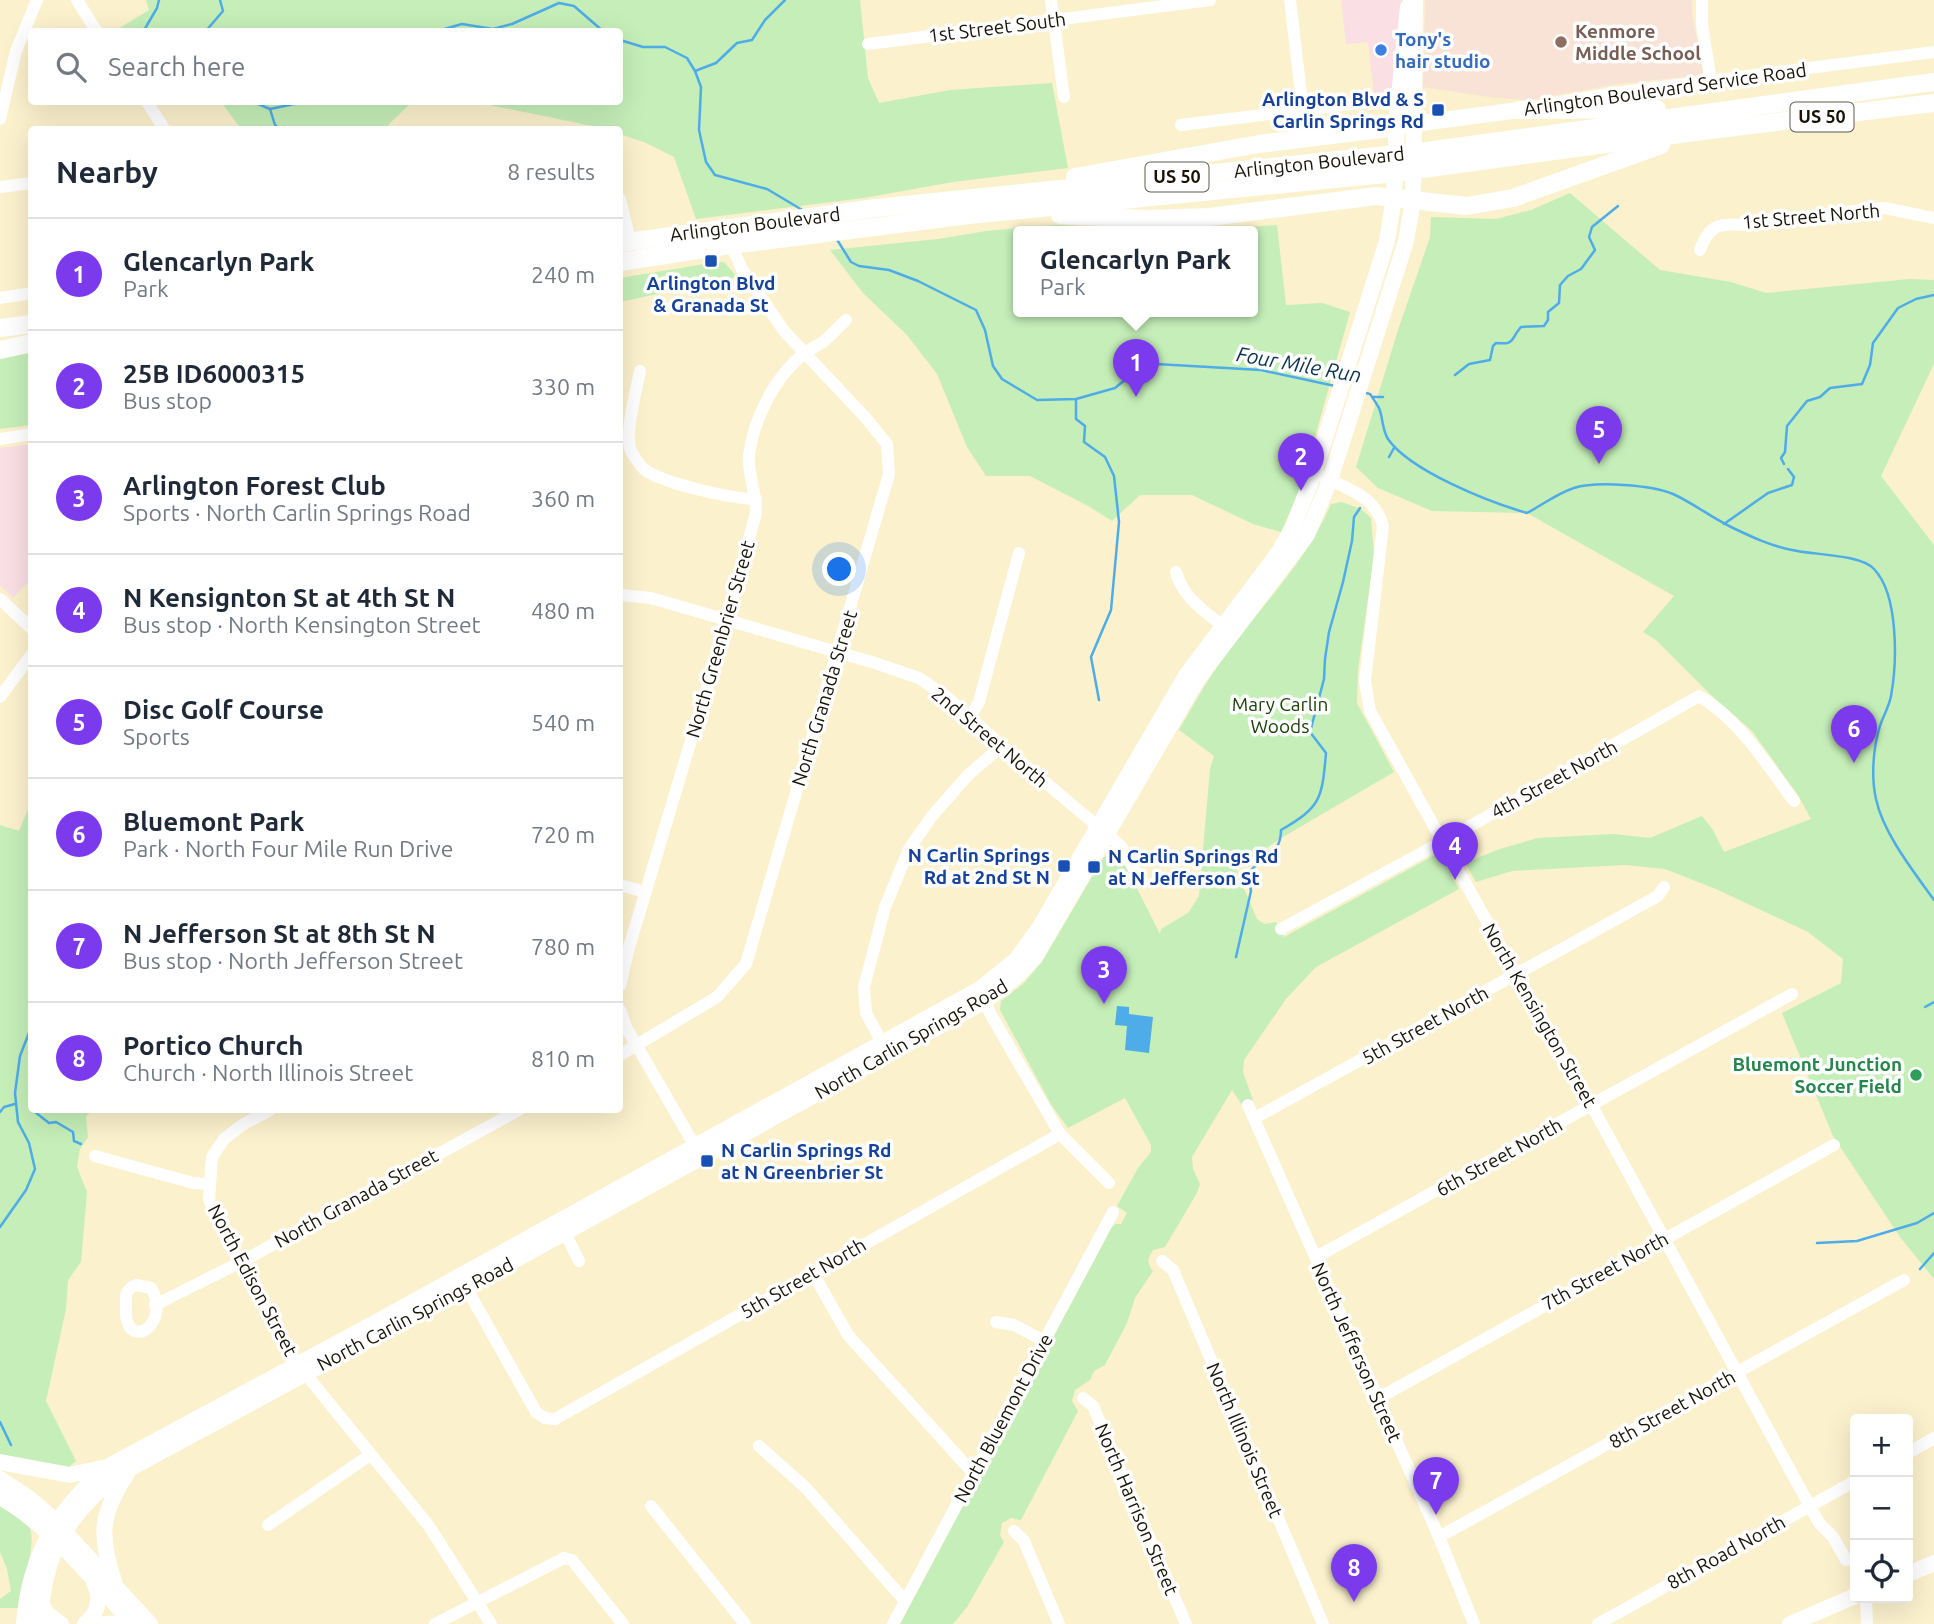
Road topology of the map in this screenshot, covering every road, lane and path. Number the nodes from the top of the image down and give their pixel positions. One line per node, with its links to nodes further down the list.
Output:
1 (37, 0): 24 (street)
2 (77, 0): 10 (street)
3 (1051, 0): 9 (street)
4 (1210, 0): 9 (street, 1st Street South)
5 (1290, 0): 22 (street)
6 (1410, 0): 13 (main road)
7 (1415, 0): 14 (main road)
8 (1702, 0): 15 (street)
9 (1054, 20): 11 (street, 1st Street South); 17 (street)
10 (94, 28)
11 (868, 44)
12 (1934, 52): 15 (street, Arlington Boulevard Service Road)
13 (1402, 54): 14 (main road); 26 (main road)
14 (1415, 77): 26 (main road)
15 (1711, 81): 23 (street, Arlington Boulevard Service Road)
16 (1934, 82): 21 (highway, Arlington Boulevard / US 50)
17 (1064, 97)
18 (1375, 101): 22 (street)
19 (1934, 103): 28 (highway, Arlington Boulevard / US 50)
20 (149, 105): 27 (street)
21 (1720, 109): 23 (highway); 33 (highway, Arlington Boulevard / US 50)
22 (1303, 110): 25 (street)
23 (1519, 110): 26 (main road, Arlington Boulevard Service Road)
24 (0, 119)
25 (1181, 125)
26 (1406, 125): 31 (main road, North Carlin Springs Road); 32 (main road, North Carlin Springs Road); 33 (highway)
27 (162, 126)
28 (1710, 130): 32 (highway); 33 (highway, Arlington Boulevard / US 50)
29 (28, 184): 30 (street)
30 (0, 187)
31 (1394, 198): 32 (highway); 33 (highway); 50 (main road, North Carlin Springs Road)
32 (1413, 200): 51 (main road, North Carlin Springs Road)
33 (968, 207): 35 (highway, Arlington Boulevard / US 50); 36 (highway, Arlington Boulevard / US 50)
34 (1934, 218): 37 (street, 1st Street North)
35 (625, 242)
36 (731, 245): 38 (highway, Arlington Boulevard / US 50); 46 (street, North Granada Street)
37 (1700, 250)
38 (623, 262)
39 (28, 294): 40 (street)
40 (0, 298)
41 (846, 320): 46 (street, North Greenbrier Street)
42 (28, 324): 43 (highway)
43 (0, 328)
44 (28, 344): 45 (highway)
45 (0, 350)
46 (804, 353): 52 (street, North Greenbrier Street); 60 (street, North Granada Street)
47 (640, 372): 52 (street)
48 (28, 435): 49 (street)
49 (0, 439)
50 (1314, 472): 51 (street, North Kensington Street); 59 (main road, North Carlin Springs Road)
51 (1330, 480): 59 (main road, North Carlin Springs Road); 67 (street, North Kensington Street)
52 (757, 499): 57 (street, North Greenbrier Street)
53 (1019, 553): 63 (street)
54 (1175, 572): 59 (street)
55 (623, 595): 57 (street, 2nd Street North)
56 (0, 599): 58 (street)
57 (727, 620): 60 (street, 2nd Street North); 71 (street, North Greenbrier Street)
58 (28, 625)
59 (1227, 628): 66 (main road, North Carlin Springs Road)
60 (838, 653): 63 (street, 2nd Street North); 78 (street, North Granada Street)
61 (28, 658): 62 (street)
62 (0, 697)
63 (970, 717): 64 (street, 2nd Street North)
64 (1002, 746): 66 (street, 2nd Street North); 79 (street)
65 (1794, 801): 67 (street, 4th Street North)
66 (1101, 831): 68 (street); 76 (main road, North Carlin Springs Road)
67 (1442, 842): 72 (street, 4th Street North); 73 (street, North Kensington Street)
68 (1140, 880)
69 (623, 886): 71 (street)
70 (1664, 887): 73 (street, 5th Street North)
71 (645, 892): 74 (street, North Greenbrier Street)
72 (1281, 929)
73 (1516, 974): 82 (street, North Kensington Street); 85 (street, 5th Street North)
74 (623, 975)
75 (1792, 994): 82 (street, 6th Street North)
76 (982, 995): 79 (main road, North Carlin Springs Road); 86 (street)
77 (623, 1020): 78 (street)
78 (637, 1045): 80 (street, North Granada Street); 88 (street)
79 (885, 1048): 88 (main road, North Carlin Springs Road)
80 (623, 1053)
81 (1248, 1104): 85 (street, North Jefferson Street)
82 (1592, 1105): 94 (street, North Kensington Street); 95 (street, 6th Street North)
83 (264, 1113): 91 (street, North Edison Street)
84 (514, 1113): 98 (street, North Granada Street)
85 (1255, 1118): 95 (street, North Jefferson Street)
86 (1060, 1134): 90 (street); 99 (street, 5th Street North)
87 (1834, 1145): 94 (street, 7th Street North)
88 (698, 1152): 93 (main road, North Carlin Springs Road)
89 (95, 1156): 91 (street)
90 (1109, 1183)
91 (209, 1184): 98 (street, North Edison Street)
92 (1113, 1212): 104 (street, North Bluemont Drive)
93 (562, 1226): 96 (street); 101 (main road, North Carlin Springs Road)
94 (1664, 1238): 106 (street, North Kensington Street); 108 (street, 7th Street North)
95 (1316, 1257): 108 (street, North Jefferson Street)
96 (579, 1261)
97 (1162, 1261): 151 (street, North Illinois Street)
98 (241, 1262): 102 (street, North Granada Street); 105 (street, North Edison Street)
99 (813, 1273): 101 (street, 5th Street North); 116 (street)
100 (1905, 1280): 106 (street, 8th Street North)
101 (463, 1281): 105 (main road, North Carlin Springs Road)
102 (155, 1305)
103 (996, 1322): 104 (street)
104 (1044, 1341): 116 (street, North Bluemont Drive)
105 (303, 1368): 112 (street, North Edison Street); 114 (main road, North Carlin Springs Road); 115 (main road, North Carlin Springs Road)
106 (1739, 1372): 120 (street, North Kensington Street); 125 (street, 8th Street North)
107 (1083, 1398): 150 (street, North Harrison Street)
108 (1377, 1399): 125 (street, North Jefferson Street)
109 (1934, 1438): 111 (street)
110 (759, 1446): 133 (street)
111 (1913, 1449)
112 (370, 1455): 123 (street); 135 (street, North Edison Street)
113 (0, 1462): 114 (main road)
114 (111, 1465): 122 (main road, North Carlin Springs Road)
115 (133, 1466): 122 (main road, North Carlin Springs Road); 131 (main road)
116 (973, 1473): 133 (street, North Bluemont Drive)
117 (0, 1479): 131 (main road)
118 (1850, 1484): 120 (street, 8th Road North)
119 (0, 1497): 130 (main road)
120 (1811, 1504): 127 (street, North Kensington Street); 153 (street, 8th Road North)
121 (651, 1506): 147 (street)
122 (72, 1511): 126 (main road, North Carlin Springs Road)
123 (268, 1525)
124 (1014, 1531): 149 (street)
125 (1439, 1537): 152 (street, North Jefferson Street)
126 (45, 1556): 134 (main road, North Carlin Springs Road); 137 (main road, North Carlin Springs Road)
127 (1846, 1560)
128 (1934, 1563): 129 (main road)
129 (1913, 1572)
130 (89, 1575): 140 (main road); 142 (main road)
131 (116, 1587): 143 (main road)
132 (1850, 1598): 154 (main road)
133 (905, 1601): 148 (street, North Bluemont Drive)
134 (41, 1602): 138 (main road, North Carlin Springs Road); 139 (main road)
135 (478, 1602): 144 (street); 145 (street, North Edison Street); 146 (street)
136 (1866, 1603): 155 (street)
137 (24, 1624)
138 (40, 1624)
139 (61, 1624)
140 (85, 1624)
141 (105, 1624): 142 (main road)
142 (133, 1624)
143 (150, 1624)
144 (435, 1624)
145 (491, 1624)
146 (623, 1624)
147 (745, 1624)
148 (893, 1624)
149 (1059, 1624)
150 (1186, 1624)
151 (1323, 1624)
152 (1475, 1624)
153 (1598, 1624)
154 (1790, 1624)
155 (1867, 1624)

